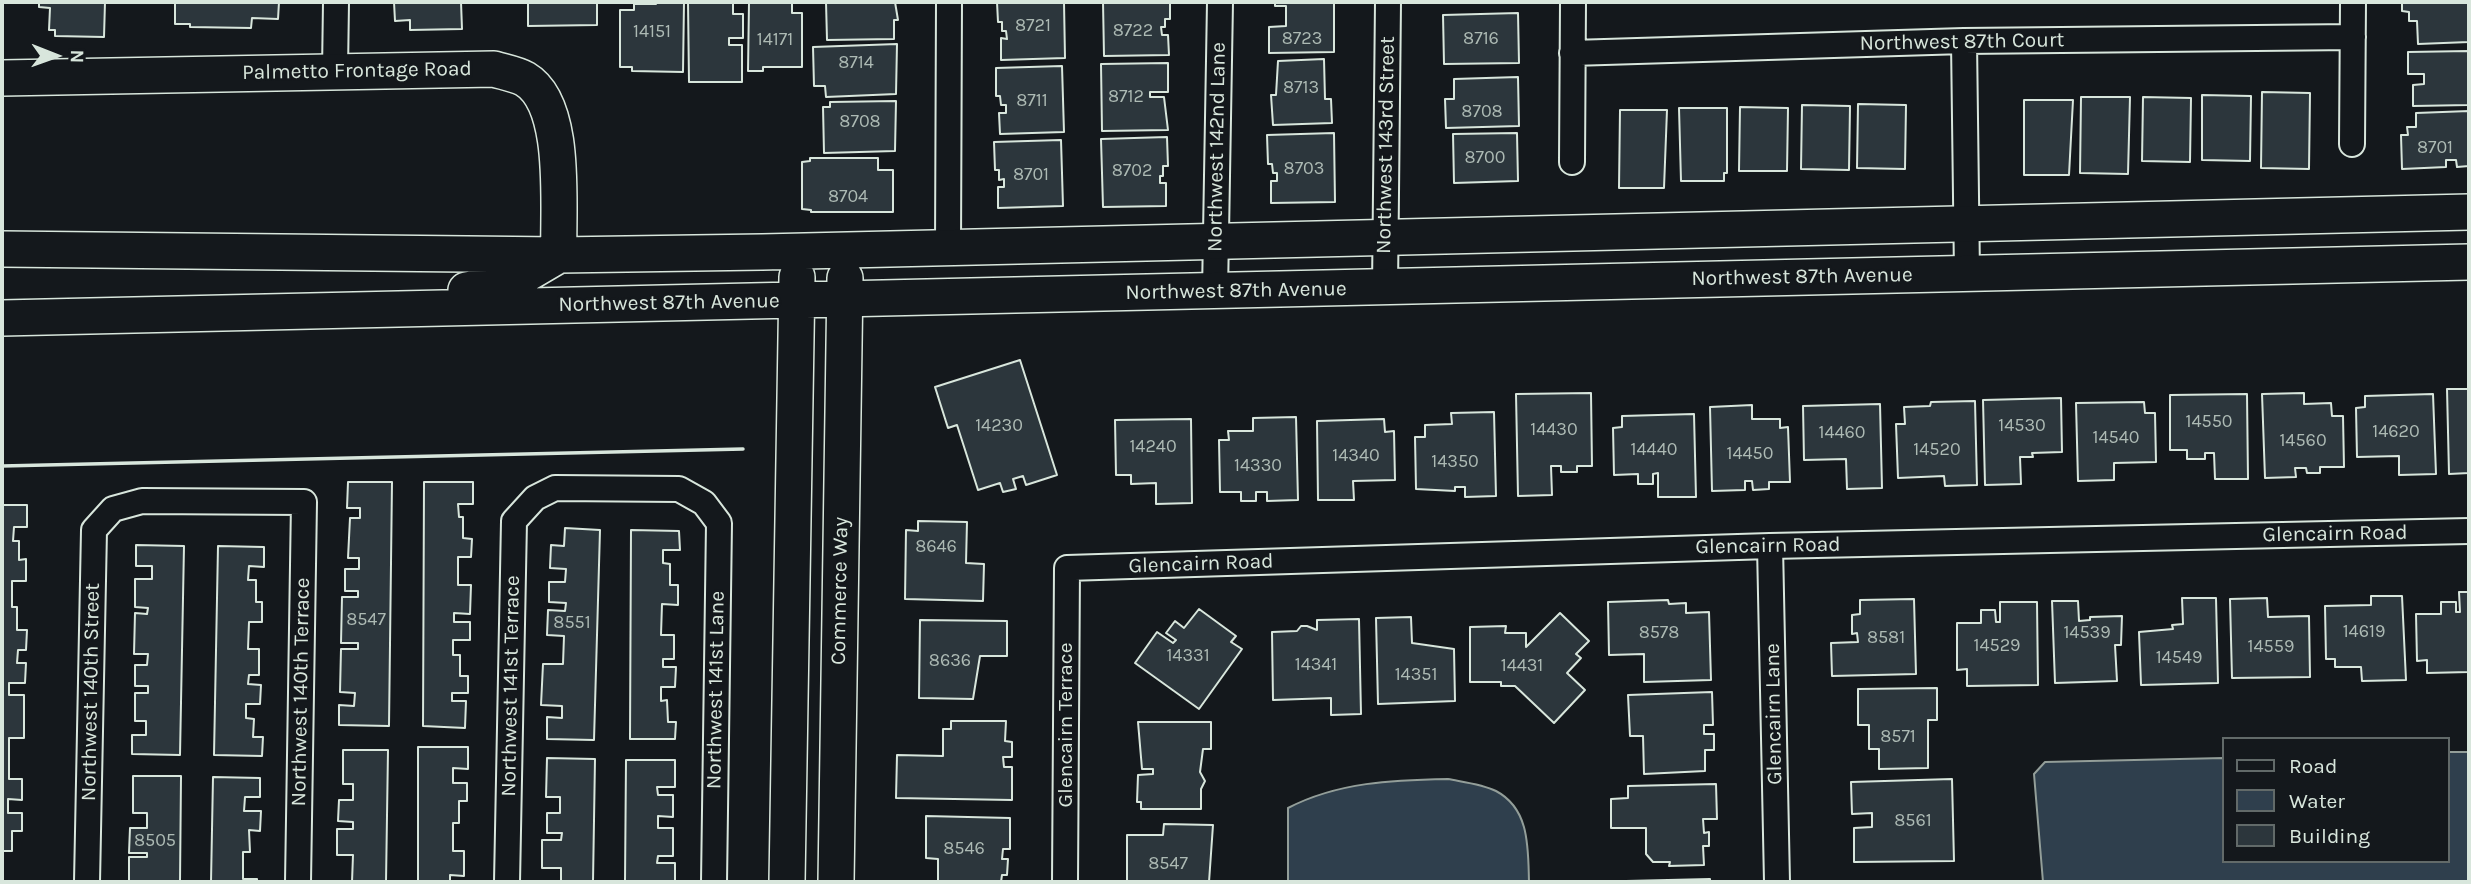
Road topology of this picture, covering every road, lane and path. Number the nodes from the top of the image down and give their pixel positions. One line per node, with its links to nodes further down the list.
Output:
1 (336, 2): 10 (street)
2 (949, 2): 18 (street)
3 (1220, 2): 17 (street, Northwest 142nd Lane)
4 (1388, 2): 16 (street, Northwest 143rd Street)
5 (1573, 2): 9 (street)
6 (2353, 2): 7 (street)
7 (2353, 37): 8 (street, Northwest 87th Court); 12 (street)
8 (1964, 41): 9 (street, Northwest 87th Court); 15 (street)
9 (1573, 53): 13 (street)
10 (335, 71): 11 (main road, Palmetto Frontage Road); 22 (main road, Palmetto Frontage Road)
11 (2, 78)
12 (2352, 144)
13 (1572, 162)
14 (2469, 212): 15 (main road)
15 (1966, 223): 16 (main road); 24 (street)
16 (1385, 237): 17 (main road); 25 (street, Northwest 143rd Street)
17 (1216, 242): 18 (main road); 26 (street, Northwest 142nd Lane)
18 (948, 248): 20 (main road)
19 (2, 249): 22 (main road)
20 (846, 250): 21 (main road); 27 (main road, Commerce Way)
21 (798, 251): 22 (main road); 28 (main road)
22 (559, 256): 29 (main road)
23 (2469, 262): 24 (main road, Northwest 87th Avenue)
24 (1967, 274): 25 (main road, Northwest 87th Avenue)
25 (1385, 288): 26 (main road, Northwest 87th Avenue)
26 (1215, 292): 27 (main road, Northwest 87th Avenue)
27 (845, 300): 28 (main road, Northwest 87th Avenue); 41 (main road, Commerce Way)
28 (797, 301): 29 (main road, Northwest 87th Avenue); 40 (main road)
29 (351, 310): 30 (main road, Northwest 87th Avenue)
30 (2, 318)
31 (535, 498): 38 (street, Northwest 141st Terrace); 39 (street, Northwest 141st Lane)
32 (304, 502): 36 (street, Northwest 140th Street); 37 (street, Northwest 140th Terrace)
33 (2469, 531): 34 (street, Glencairn Road)
34 (1770, 546): 35 (street, Glencairn Road); 43 (street, Glencairn Lane)
35 (1067, 568): 42 (street, Glencairn Terrace)
36 (87, 882)
37 (298, 882)
38 (507, 882)
39 (714, 882)
40 (787, 882)
41 (836, 882)
42 (1065, 882)
43 (1777, 882)

